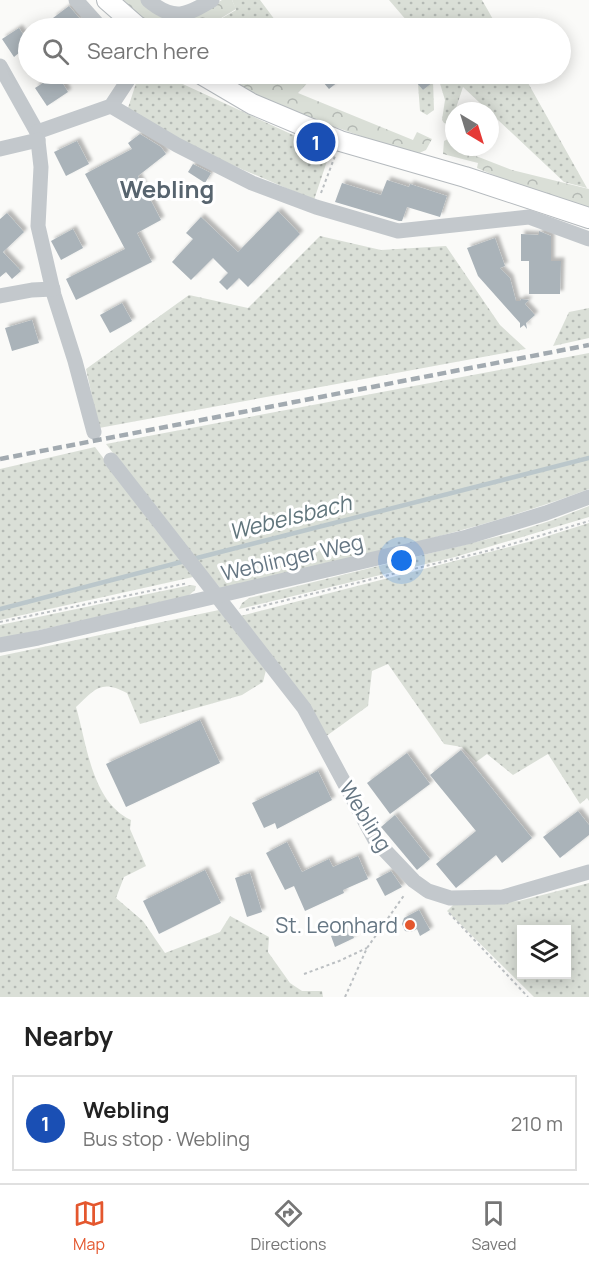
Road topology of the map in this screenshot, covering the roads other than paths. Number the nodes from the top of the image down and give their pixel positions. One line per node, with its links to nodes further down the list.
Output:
1 (76, 0): 5 (street)
2 (107, 0): 6 (main road)
3 (148, 0): 4 (street)
4 (212, 0)
5 (92, 18)
6 (128, 18)
7 (0, 66): 11 (street)
8 (125, 84): 10 (street)
9 (218, 84): 13 (main road)
10 (111, 106): 11 (street); 14 (street)
11 (38, 136): 12 (street); 15 (street)
12 (0, 148)
13 (589, 218)
14 (589, 239)
15 (53, 290): 16 (street); 17 (street)
16 (0, 296)
17 (94, 432)
18 (111, 460): 20 (street, Webling)
19 (589, 496): 20 (street, Weblinger Weg)
20 (218, 596): 21 (street, Weblinger Weg); 22 (street, Webling)
21 (0, 645)
22 (589, 872)

